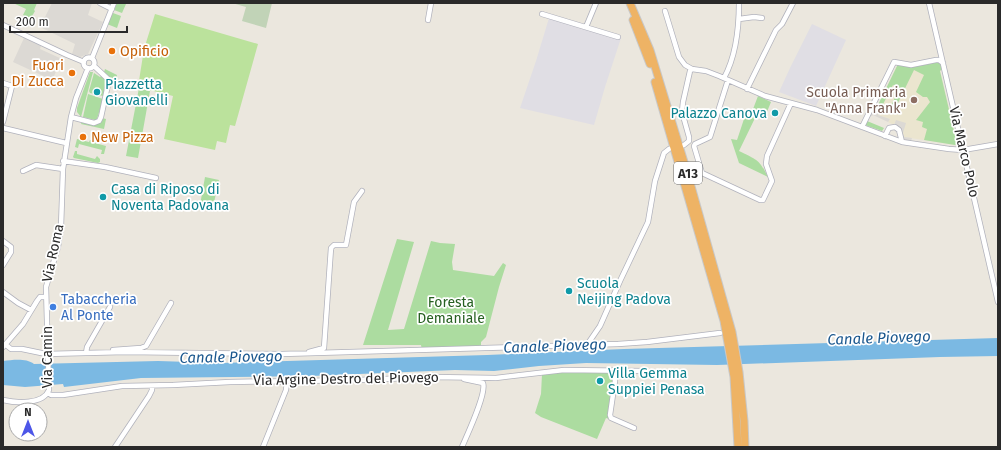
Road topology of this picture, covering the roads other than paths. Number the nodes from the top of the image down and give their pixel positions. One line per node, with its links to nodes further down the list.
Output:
1 (100, 3): 10 (street)
2 (114, 3): 10 (street)
3 (430, 3): 15 (street)
4 (596, 3): 17 (street)
5 (626, 3): 18 (highway, A13)
6 (630, 3): 18 (highway, A13)
7 (739, 3): 14 (street)
8 (793, 3): 28 (street)
9 (930, 3): 22 (street, Via Marco Polo)
10 (112, 9): 20 (street)
11 (665, 10): 25 (street)
12 (542, 14): 17 (street)
13 (762, 18): 14 (street)
14 (739, 19): 26 (street)
15 (428, 20)
16 (4, 27): 21 (street)
17 (586, 27): 19 (street)
18 (639, 28): 66 (highway, A13)
19 (618, 37)
20 (92, 58): 21 (street); 23 (street)
21 (84, 62): 24 (street)
22 (943, 63): 32 (street); 40 (street, Via Marco Polo)
23 (94, 66): 24 (street); 30 (street)
24 (88, 68): 30 (street, Via Roma)
25 (692, 69): 26 (street); 38 (street)
26 (726, 79): 28 (street); 29 (street)
27 (3, 84): 31 (street)
28 (747, 88): 29 (street)
29 (791, 104): 32 (street)
30 (70, 117): 36 (street, Via Roma)
31 (3, 122)
32 (862, 127): 34 (street)
33 (3, 128): 36 (street)
34 (885, 136): 35 (street); 35 (street)
35 (902, 142): 40 (street)
36 (66, 143): 41 (street, Via Roma)
37 (998, 144): 40 (street)
38 (684, 145)
39 (670, 148): 55 (street)
40 (963, 150): 50 (street, Via Marco Polo)
41 (63, 162): 42 (street, Via Roma); 44 (street)
42 (63, 169): 43 (street); 49 (street, Via Roma)
43 (23, 171)
44 (156, 178)
45 (362, 190): 60 (street)
46 (3, 240): 47 (street)
47 (3, 264)
48 (3, 292): 53 (street)
49 (46, 296): 53 (street, Via Roma); 59 (street, Via Camin)
50 (998, 302)
51 (171, 303): 57 (street)
52 (110, 307): 58 (street)
53 (32, 310): 56 (street, Via Roma)
54 (720, 333): 55 (street)
55 (580, 345): 60 (street)
56 (4, 346): 59 (street)
57 (99, 352): 58 (street); 60 (street)
58 (86, 353): 59 (street)
59 (48, 354): 67 (street, Via Camin)
60 (306, 354)
61 (614, 370): 62 (street, Via Argine Destro del Piovego); 63 (street, Via Argine Destro del Piovego); 69 (street)
62 (644, 371)
63 (463, 377): 64 (street, Via Argine Destro del Piovego); 72 (street)
64 (287, 382): 65 (street, Via Argine Destro del Piovego); 71 (street)
65 (152, 386): 67 (street, Via Argine Destro del Piovego); 70 (street)
66 (738, 389): 73 (highway, A13); 74 (highway, A13)
67 (49, 390): 68 (street, Via Camin)
68 (3, 400)
69 (634, 428)
70 (115, 447)
71 (263, 447)
72 (462, 447)
73 (738, 447)
74 (745, 447)

